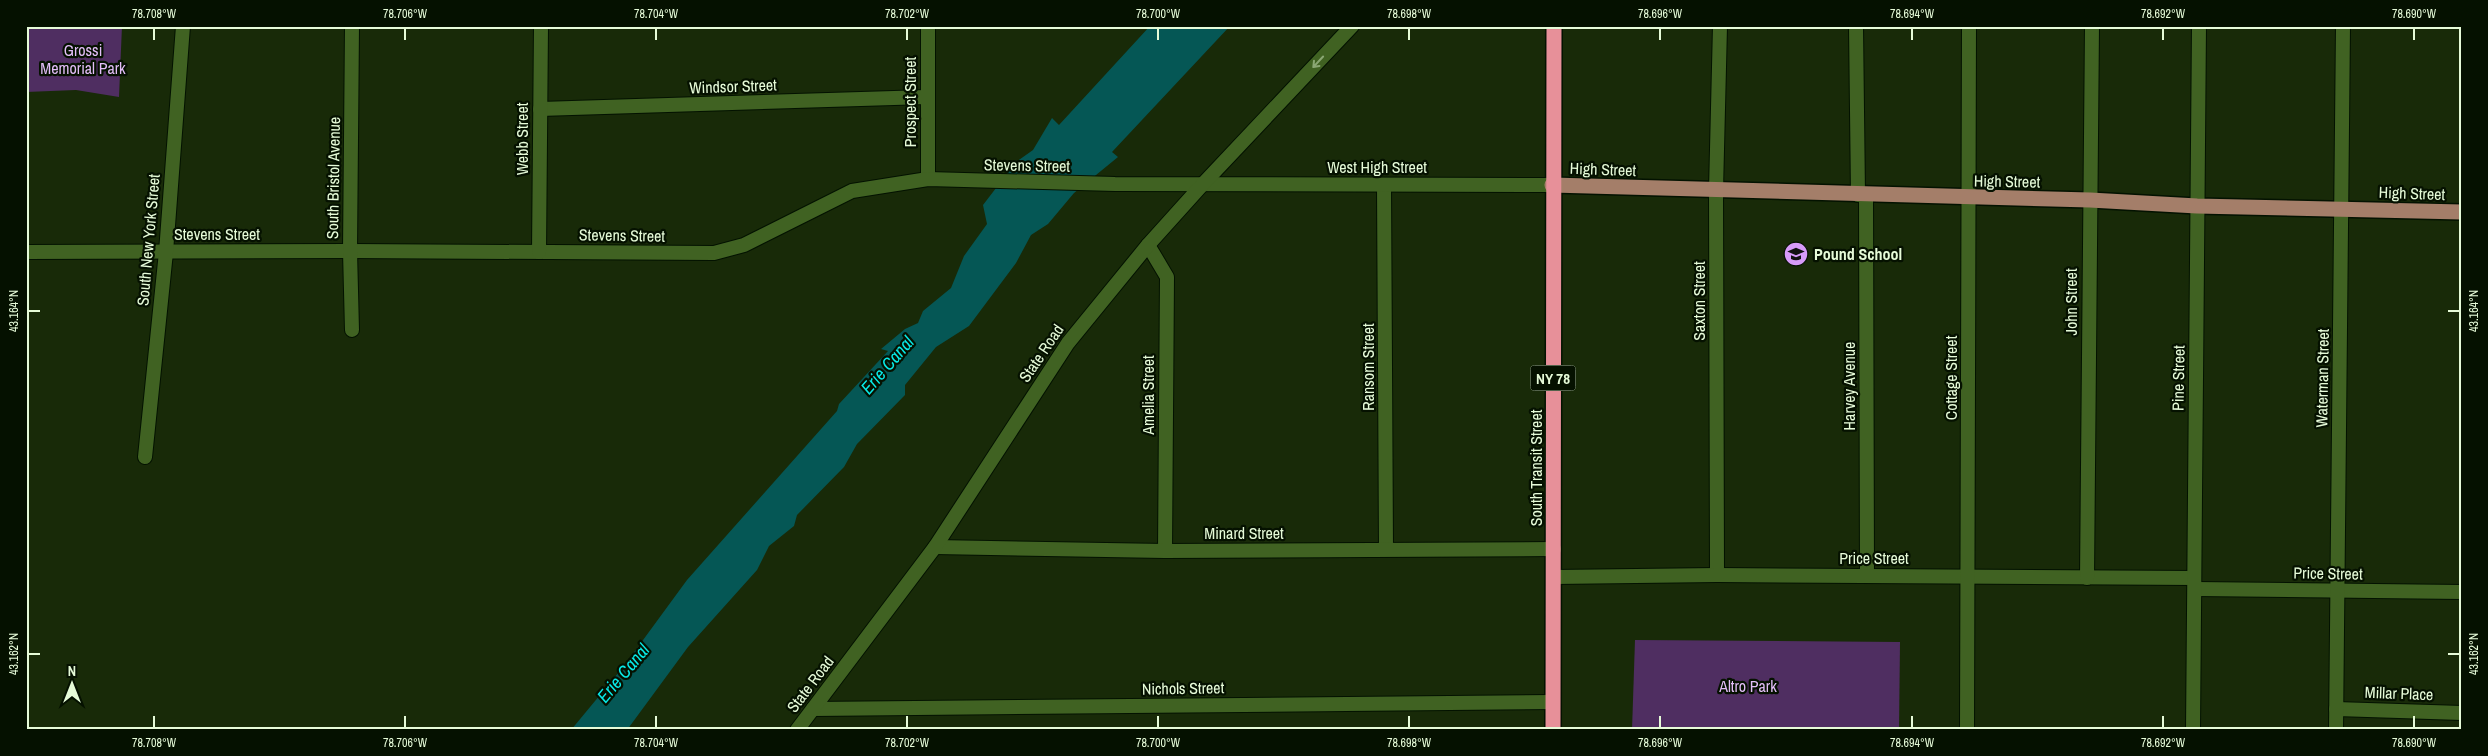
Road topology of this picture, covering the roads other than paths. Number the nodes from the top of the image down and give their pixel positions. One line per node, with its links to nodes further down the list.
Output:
1 (183, 26): 29 (street, South New York Street)
2 (352, 26): 27 (street, South Bristol Avenue)
3 (541, 26): 14 (street, Webb Street)
4 (928, 26): 13 (street, Prospect Street)
5 (1352, 26): 16 (street, State Road, one-way to 16)
6 (1554, 26): 18 (highway, South Transit Street / NY 78)
7 (1720, 26): 19 (street, Saxton Street)
8 (1856, 26): 20 (street, Harvey Avenue)
9 (1969, 26): 21 (street, Cottage Street)
10 (2092, 26): 22 (street, John Street)
11 (2199, 26): 23 (street, Pine Street)
12 (2343, 26): 24 (street, Waterman Street)
13 (927, 97): 14 (street, Windsor Street); 15 (street, Prospect Street)
14 (540, 109): 30 (street, Webb Street)
15 (928, 179): 16 (street, Stevens Street); 30 (street, Stevens Street)
16 (1202, 184): 17 (street, West High Street); 26 (street, State Road)
17 (1384, 185): 18 (street, West High Street); 34 (street, Ransom Street)
18 (1552, 185): 19 (main road, High Street); 35 (highway, South Transit Street / NY 78)
19 (1716, 190): 20 (main road, High Street); 37 (street, Saxton Street)
20 (1862, 195): 21 (main road, High Street); 38 (street, Harvey Avenue)
21 (1970, 198): 22 (main road, High Street); 39 (street, Cottage Street)
22 (2090, 200): 23 (main road, High Street); 41 (street, John Street)
23 (2197, 206): 24 (main road, High Street); 42 (street, Pine Street)
24 (2341, 208): 25 (main road, High Street); 43 (street, Waterman Street)
25 (2462, 212)
26 (1148, 245): 33 (street, State Road); 36 (street, Amelia Street)
27 (350, 251): 29 (street, Stevens Street); 30 (street, Stevens Street); 31 (street, South Bristol Avenue)
28 (26, 252): 29 (street, Stevens Street)
29 (166, 252): 32 (street, South New York Street)
30 (539, 252)
31 (352, 330)
32 (145, 456)
33 (935, 547): 36 (street, Minard Street); 46 (street, State Road)
34 (1386, 549): 35 (street, Minard Street); 36 (street, Minard Street)
35 (1554, 549): 40 (highway, South Transit Street / NY 78)
36 (1165, 551)
37 (1718, 575): 38 (street, Price Street); 40 (street, Price Street)
38 (1867, 576): 39 (street, Price Street)
39 (1968, 576): 41 (street, Price Street); 51 (street, Cottage Street)
40 (1554, 577): 45 (highway, South Transit Street / NY 78)
41 (2086, 578): 42 (street, Price Street)
42 (2194, 584): 43 (street, Price Street); 52 (street, Pine Street)
43 (2337, 591): 44 (street, Price Street); 47 (street, Waterman Street)
44 (2462, 592)
45 (1553, 702): 46 (street, Nichols Street); 50 (highway, South Transit Street / NY 78)
46 (813, 709): 49 (street, State Road)
47 (2336, 709): 48 (street, Millar Place); 53 (street, Waterman Street)
48 (2462, 713)
49 (797, 730)
50 (1553, 730)
51 (1967, 730)
52 (2193, 730)
53 (2336, 730)

